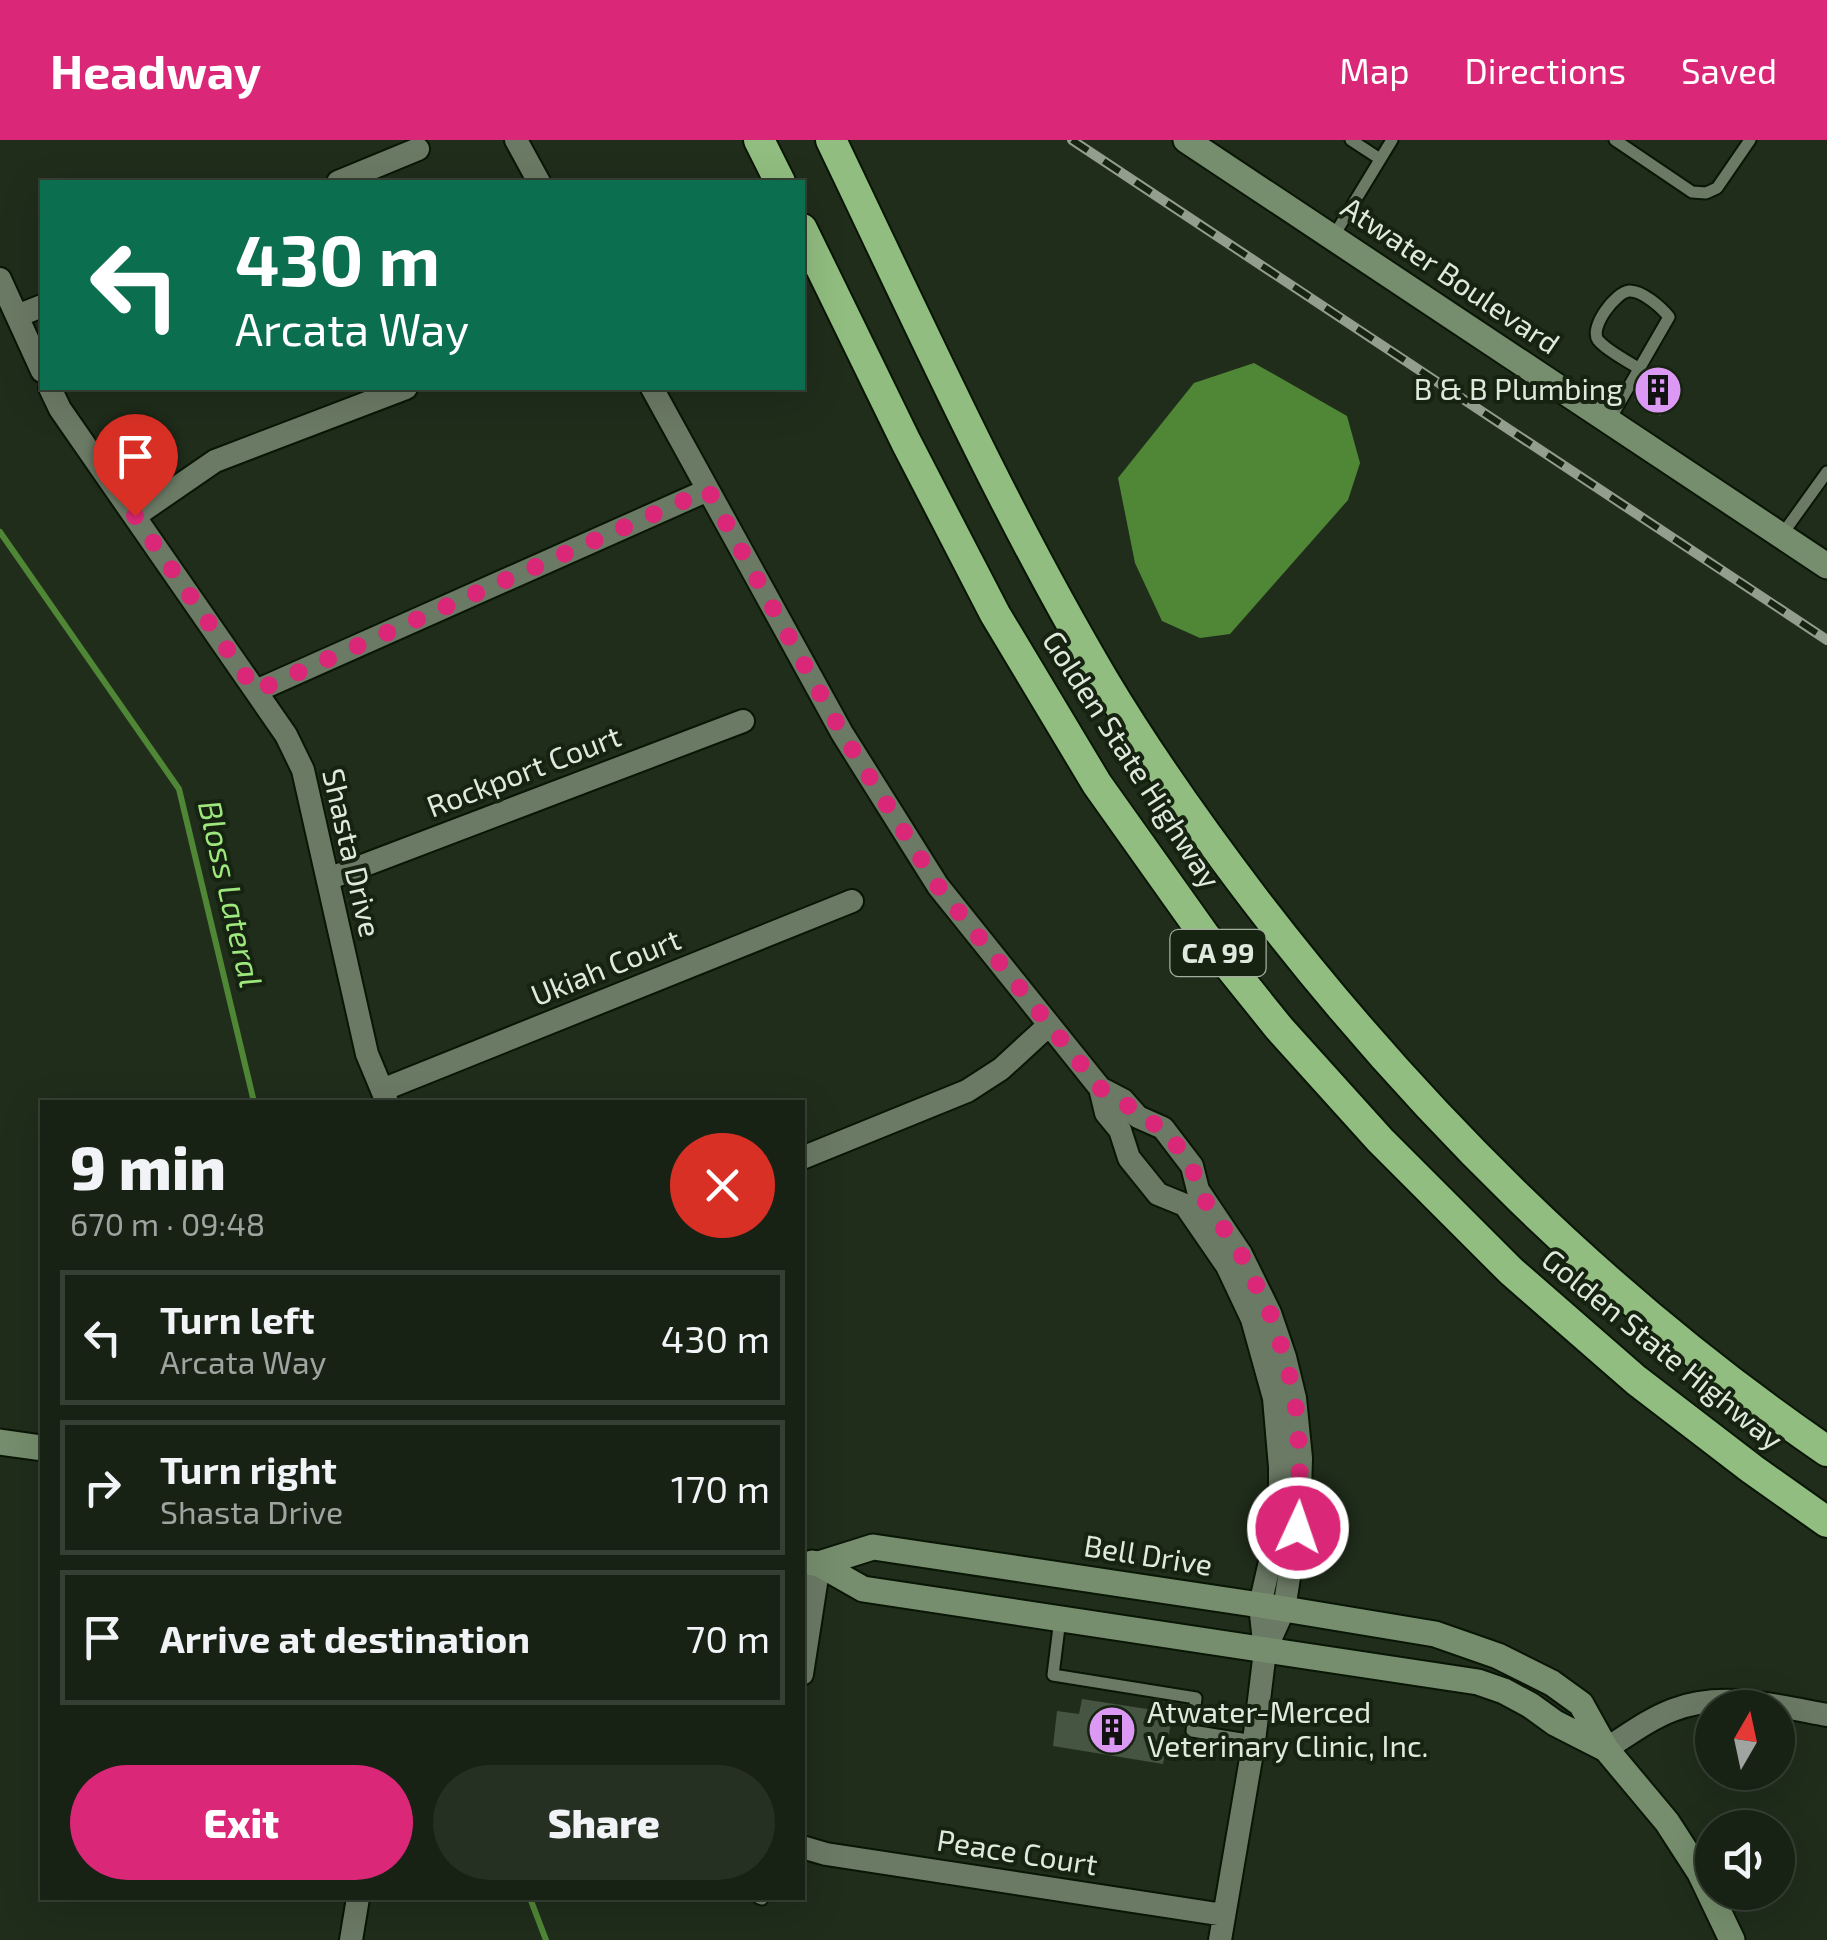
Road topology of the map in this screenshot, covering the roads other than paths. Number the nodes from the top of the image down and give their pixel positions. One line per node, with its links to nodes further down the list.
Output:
1 (516, 140): 12 (street)
2 (759, 140): 13 (highway)
3 (831, 140): 45 (highway, Golden State Highway / CA 99)
4 (1351, 140): 10 (lane)
5 (1392, 140): 10 (lane)
6 (1615, 140): 7 (lane)
7 (1750, 140)
8 (1190, 141): 15 (street, Atwater Boulevard)
9 (418, 149): 11 (street)
10 (1380, 159): 15 (lane)
11 (343, 180)
12 (538, 180)
13 (779, 180)
14 (805, 235): 46 (highway, Golden State Highway / CA 99)
15 (1333, 237): 24 (street, Atwater Boulevard)
16 (0, 280): 18 (street)
17 (40, 307): 18 (street)
18 (17, 316): 19 (street)
19 (40, 367)
20 (1638, 368): 20 (lane); 24 (lane)
21 (51, 390): 27 (street, Shasta Drive)
22 (401, 390): 27 (street)
23 (653, 390): 26 (street)
24 (1609, 421): 28 (street, Atwater Boulevard)
25 (1827, 472): 28 (lane)
26 (708, 490): 30 (street); 34 (street)
27 (135, 516): 30 (street, Shasta Drive)
28 (1781, 536): 29 (street, Atwater Boulevard)
29 (1827, 566)
30 (256, 691): 32 (street, Shasta Drive)
31 (742, 721): 32 (street, Rockport Court)
32 (328, 878): 36 (street, Shasta Drive)
33 (852, 901): 36 (street, Ukiah Court)
34 (1049, 1025): 35 (street); 38 (street)
35 (1100, 1088): 37 (street); 39 (street)
36 (384, 1096)
37 (1164, 1128): 39 (street); 40 (street)
38 (805, 1157)
39 (1129, 1158): 41 (street)
40 (1192, 1166): 41 (street); 42 (street)
41 (1158, 1194): 42 (street)
42 (1248, 1289): 48 (street)
43 (0, 1442): 44 (street)
44 (40, 1448)
45 (1827, 1450)
46 (1827, 1522)
47 (811, 1562): 48 (street, Bell Drive); 49 (street, Bell Drive); 50 (street)
48 (1272, 1607): 51 (street); 54 (street, Bell Drive)
49 (1060, 1619): 51 (street, Bell Drive); 53 (lane)
50 (805, 1637)
51 (1265, 1651): 53 (street); 54 (street, Bell Drive)
52 (1827, 1715): 54 (street)
53 (1254, 1740): 57 (street)
54 (1606, 1749): 60 (street, Bell Drive)
55 (805, 1848): 57 (street, Peace Court)
56 (358, 1900): 58 (street)
57 (1224, 1915): 59 (street)
58 (351, 1940)
59 (1220, 1940)
60 (1732, 1940)

